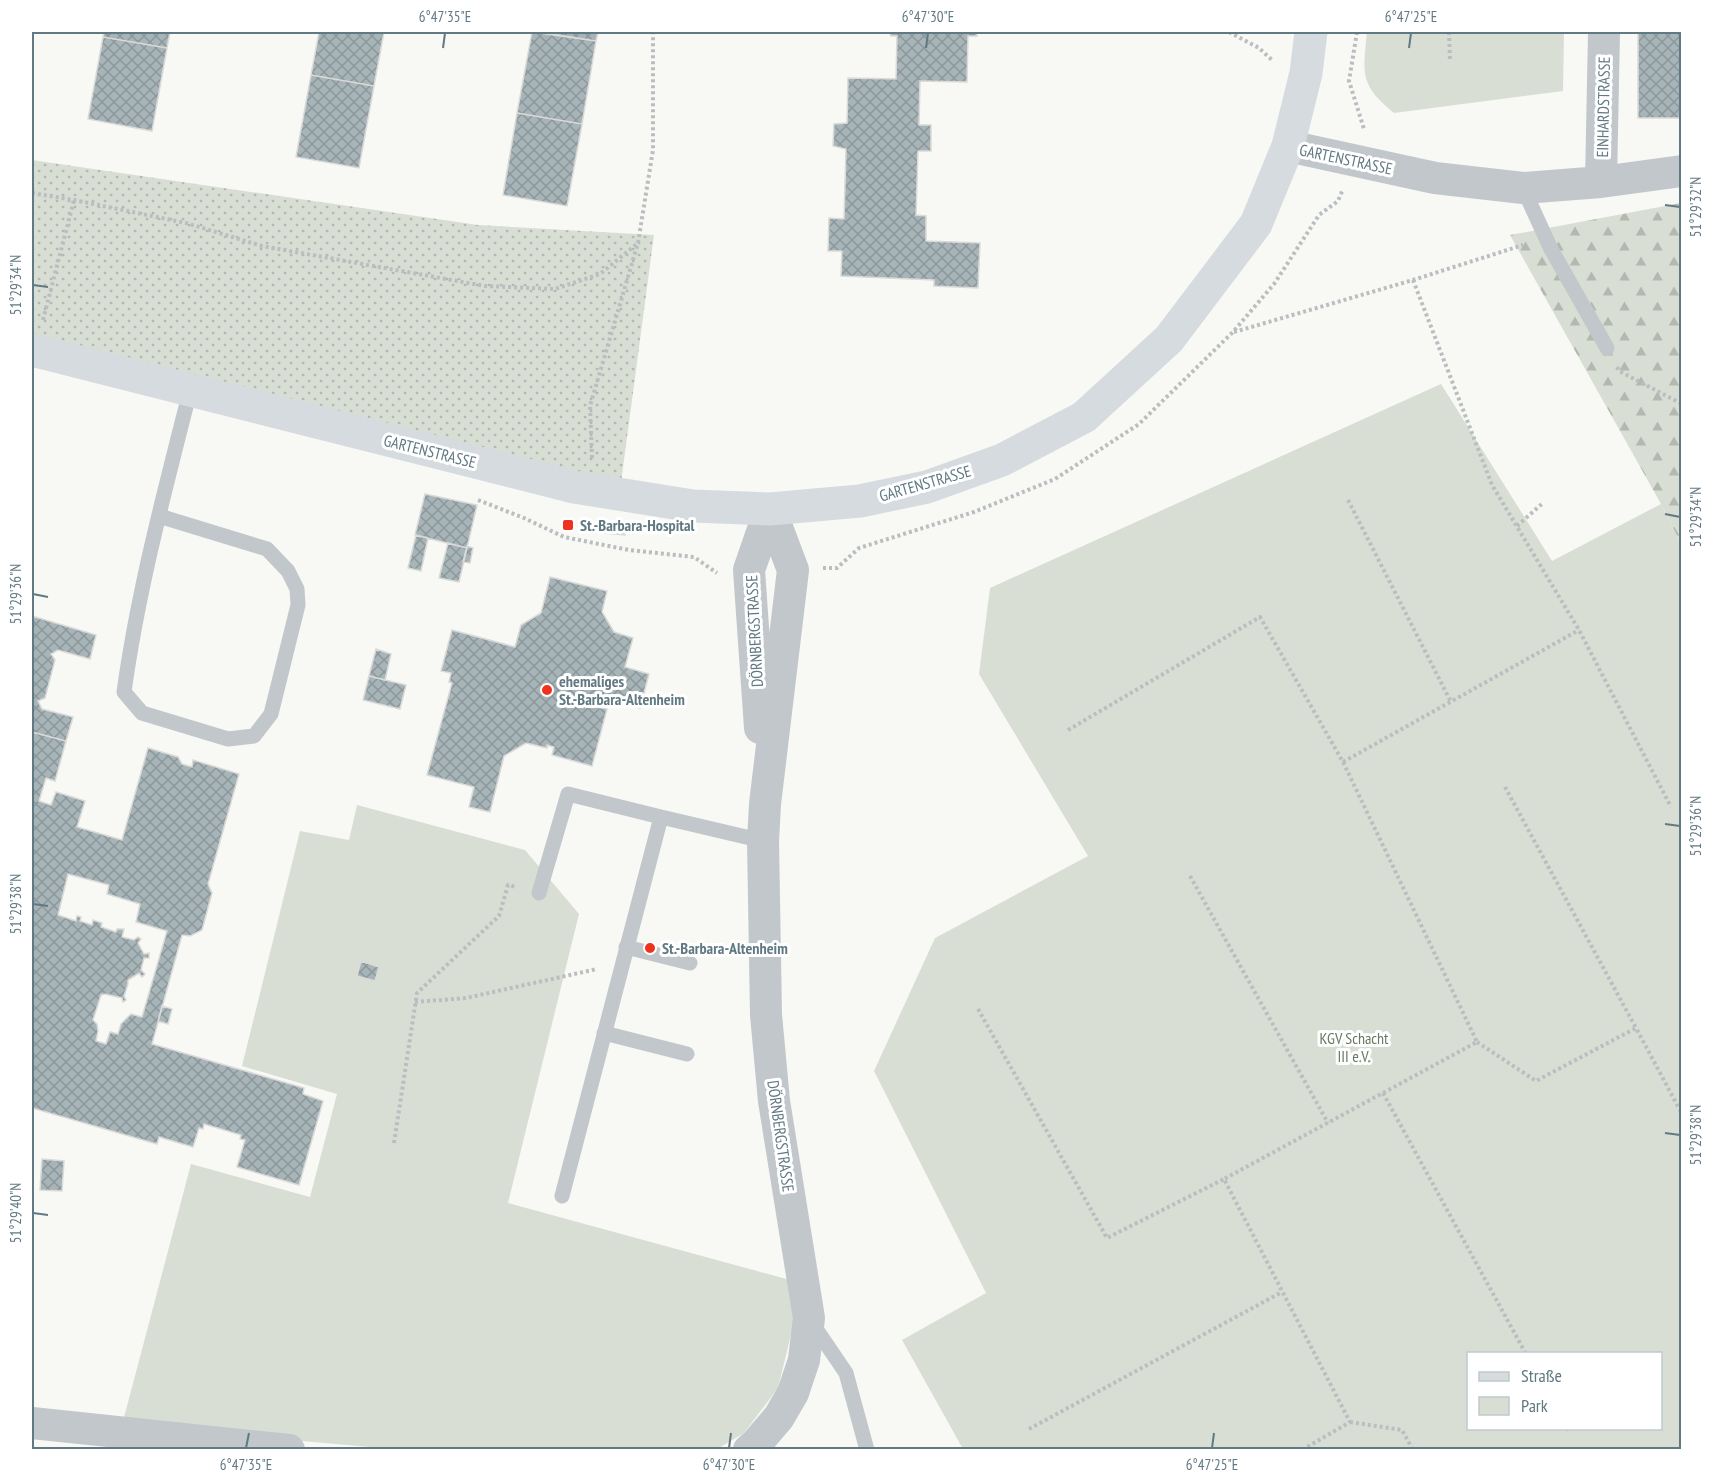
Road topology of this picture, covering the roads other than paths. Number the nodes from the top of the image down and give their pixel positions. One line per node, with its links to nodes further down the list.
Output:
1 (1311, 32): 3 (street)
2 (1604, 32): 5 (street, EINHARDSTRASSE)
3 (1288, 146): 6 (street, GARTENSTRASSE); 10 (street, GARTENSTRASSE)
4 (1682, 171): 5 (street, GARTENSTRASSE)
5 (1601, 182): 6 (street, GARTENSTRASSE)
6 (1523, 188): 7 (lane)
7 (1607, 348)
8 (33, 351): 9 (street, GARTENSTRASSE)
9 (190, 391): 10 (street, GARTENSTRASSE); 11 (lane)
10 (770, 509): 12 (street, DÖRNBERGSTRASSE); 12 (street, DÖRNBERGSTRASSE)
11 (159, 516): 11 (lane)
12 (765, 804): 14 (street, DÖRNBERGSTRASSE)
13 (661, 817): 14 (lane); 15 (lane); 16 (lane)
14 (763, 841): 21 (street, DÖRNBERGSTRASSE)
15 (540, 893)
16 (626, 947): 17 (lane); 18 (lane)
17 (690, 963)
18 (604, 1033): 19 (lane); 20 (lane)
19 (687, 1054)
20 (562, 1196)
21 (809, 1318): 24 (street, DÖRNBERGSTRASSE); 25 (lane)
22 (32, 1423): 23 (street)
23 (289, 1449)
24 (749, 1449)
25 (867, 1449)

